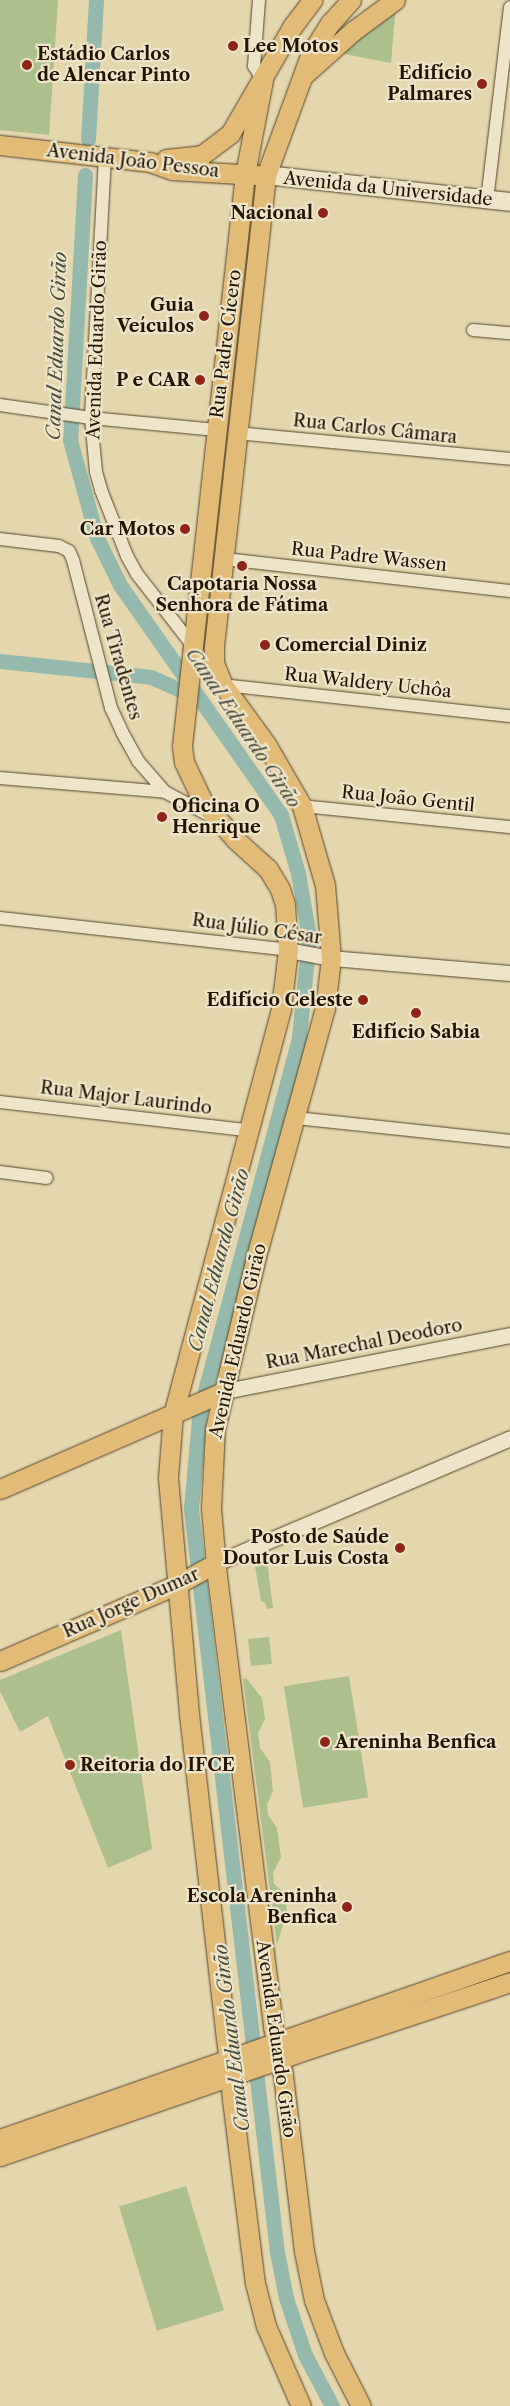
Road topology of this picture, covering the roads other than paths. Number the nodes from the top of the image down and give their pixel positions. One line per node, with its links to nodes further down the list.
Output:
1 (259, 0): 7 (street)
2 (352, 0): 6 (main road, Rua Padre Cícero)
3 (395, 0): 6 (main road)
4 (311, 1): 7 (main road)
5 (510, 7): 13 (street)
6 (304, 75): 12 (main road, Rua Padre Cícero)
7 (264, 80): 10 (main road); 11 (main road, Rua Padre Cícero)
8 (0, 145): 9 (main road, Avenida João Pessoa)
9 (105, 156): 10 (main road, Avenida João Pessoa); 18 (street, Avenida Eduardo Girão)
10 (150, 162): 11 (main road, Avenida João Pessoa)
11 (245, 174): 12 (main road, Avenida João Pessoa); 19 (main road, Rua Padre Cícero)
12 (266, 175): 13 (main road, Avenida da Universidade); 20 (main road, Rua Padre Cícero)
13 (487, 200): 14 (main road, Avenida da Universidade)
14 (510, 202)
15 (473, 330): 16 (street)
16 (510, 334)
17 (0, 405): 18 (street)
18 (87, 418): 19 (street); 25 (street, Avenida Eduardo Girão)
19 (216, 430): 25 (main road, Rua Padre Cícero)
20 (237, 433): 21 (street, Rua Carlos Câmara); 23 (main road, Rua Padre Cícero)
21 (510, 459)
22 (0, 539): 30 (street, Rua Tiradentes)
23 (224, 558): 24 (street, Rua Padre Wassen); 26 (main road, Rua Padre Cícero)
24 (510, 591)
25 (192, 654): 27 (main road, Rua Padre Cícero)
26 (223, 685): 28 (street, Rua Waldery Uchôa); 31 (main road, Avenida Eduardo Girão)
27 (187, 697): 32 (main road, Avenida Eduardo Girão)
28 (510, 716)
29 (0, 778): 30 (street)
30 (165, 792): 32 (street, Rua Tiradentes)
31 (302, 806): 33 (street, Rua João Gentil); 36 (main road, Avenida Eduardo Girão)
32 (217, 819): 35 (main road, Avenida Eduardo Girão)
33 (510, 827)
34 (0, 918): 35 (street, Rua Júlio César)
35 (293, 951): 36 (street, Rua Júlio César); 40 (main road, Avenida Eduardo Girão)
36 (327, 957): 37 (street, Rua Júlio César); 39 (main road, Avenida Eduardo Girão)
37 (510, 973)
38 (0, 1102): 40 (street, Rua Major Laurindo)
39 (296, 1118): 41 (street); 45 (main road, Avenida Eduardo Girão)
40 (247, 1130): 46 (main road, Avenida Eduardo Girão)
41 (510, 1141)
42 (0, 1172): 43 (street)
43 (48, 1178)
44 (510, 1335): 45 (street, Rua Marechal Deodoro)
45 (209, 1398): 46 (main road); 49 (main road, Avenida Eduardo Girão)
46 (174, 1414): 48 (main road); 49 (main road, Avenida Eduardo Girão)
47 (510, 1438): 49 (street, Rua Jorge Dumar)
48 (0, 1489)
49 (196, 1574): 50 (main road, Rua Jorge Dumar); 53 (main road, Avenida Eduardo Girão); 54 (main road, Avenida Eduardo Girão)
50 (0, 1661)
51 (510, 1961): 53 (main road)
52 (510, 1982): 53 (main road)
53 (272, 2053): 54 (main road); 58 (main road, Avenida Eduardo Girão)
54 (237, 2065): 55 (main road); 56 (main road); 57 (main road, Avenida Eduardo Girão)
55 (0, 2139)
56 (0, 2156)
57 (301, 2406)
58 (361, 2406)

